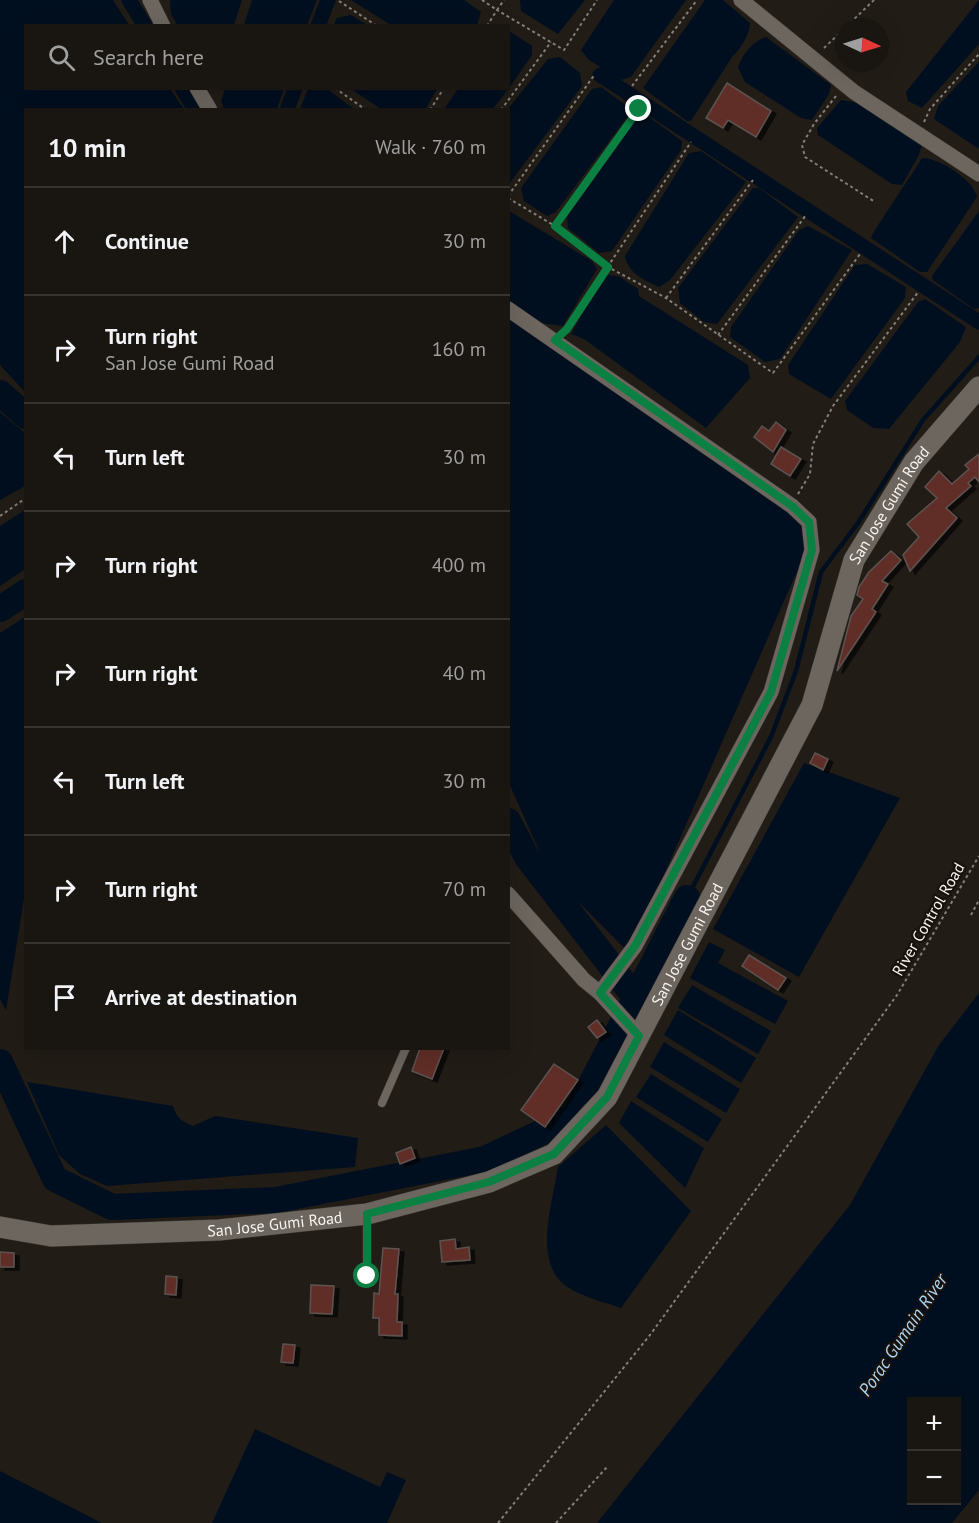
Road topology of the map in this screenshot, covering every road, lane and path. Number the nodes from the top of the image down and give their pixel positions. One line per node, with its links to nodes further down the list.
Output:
1 (150, 0): 11 (street)
2 (482, 0): 9 (path)
3 (504, 0): 9 (path)
4 (597, 0): 15 (path)
5 (697, 0): 19 (path)
6 (741, 0): 17 (street)
7 (874, 0): 10 (path)
8 (339, 1): 12 (path)
9 (497, 10): 13 (path); 15 (path)
10 (855, 18)
11 (162, 24)
12 (374, 24)
13 (488, 24)
14 (835, 38): 17 (path)
15 (551, 42): 27 (path)
16 (979, 54): 29 (path)
17 (814, 58): 23 (street)
18 (595, 74): 33 (path)
19 (632, 86)
20 (197, 90): 24 (street)
21 (338, 90): 25 (path)
22 (443, 90): 26 (path)
23 (856, 93): 29 (street); 35 (path)
24 (209, 108)
25 (363, 108)
26 (431, 108)
27 (502, 108)
28 (639, 109): 37 (path)
29 (918, 133): 31 (street)
30 (691, 142): 39 (path)
31 (979, 174)
32 (753, 180): 41 (path)
33 (510, 194)
34 (510, 198): 37 (path)
35 (874, 202)
36 (806, 215): 43 (path)
37 (555, 226): 39 (path)
38 (860, 254): 43 (path)
39 (608, 267): 41 (path); 44 (path)
40 (919, 291): 47 (path)
41 (666, 298): 43 (path)
42 (510, 310): 44 (street)
43 (718, 335)
44 (555, 340): 47 (street)
45 (979, 387): 54 (street, San Jose Gumi Road)
46 (24, 499): 48 (path)
47 (792, 506): 53 (street)
48 (0, 516)
49 (979, 856): 61 (path, River Control Road)
50 (510, 896): 53 (street)
51 (979, 900): 52 (path)
52 (971, 915)
53 (600, 993): 54 (street)
54 (639, 1036): 57 (street, San Jose Gumi Road)
55 (405, 1050): 56 (lane)
56 (382, 1102)
57 (367, 1214): 58 (street, San Jose Gumi Road); 59 (lane)
58 (0, 1227)
59 (367, 1276)
60 (607, 1467): 62 (path)
61 (498, 1523)
62 (556, 1523)

